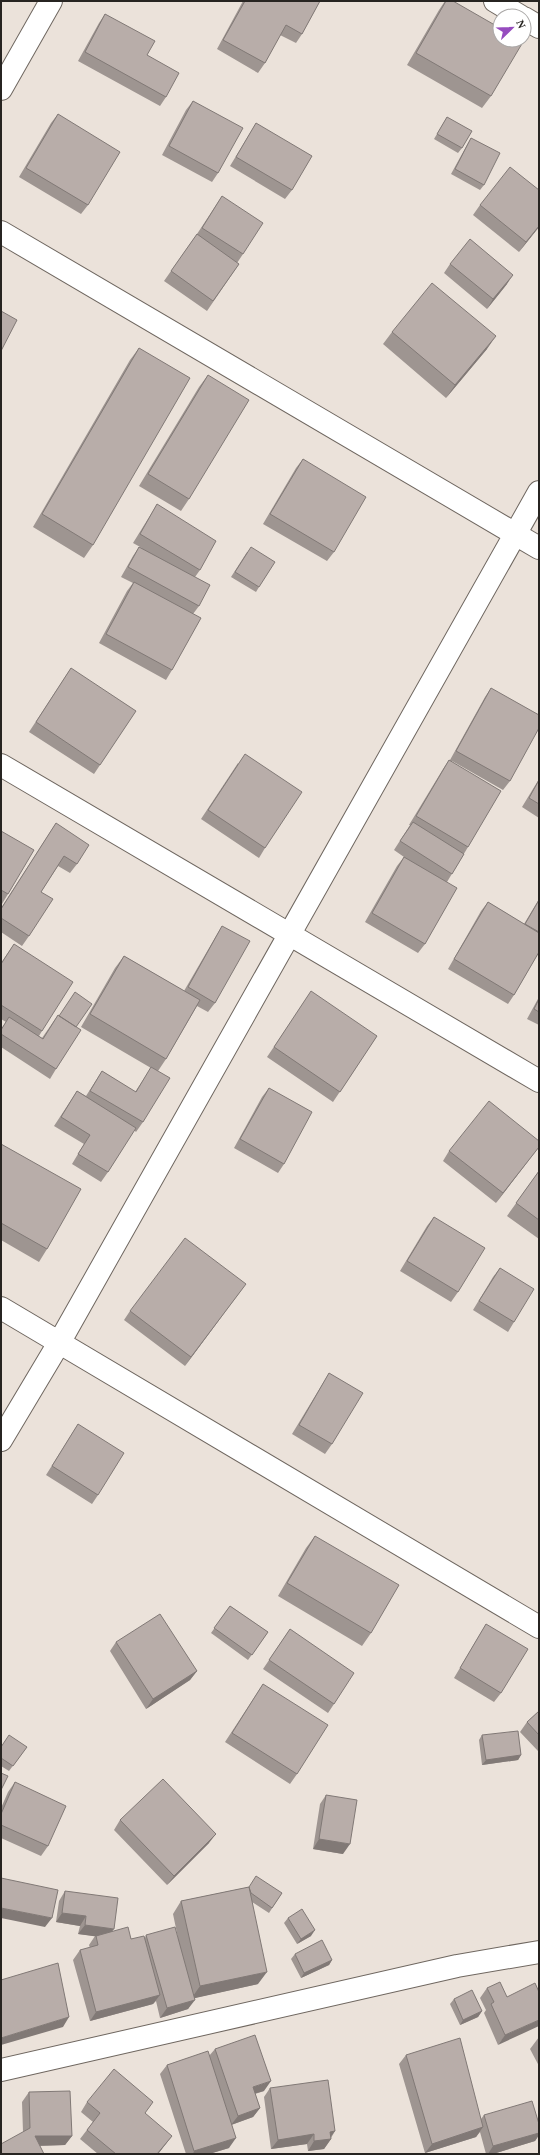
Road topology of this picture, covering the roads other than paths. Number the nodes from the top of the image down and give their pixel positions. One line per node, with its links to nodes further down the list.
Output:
1 (51, 1): 4 (street)
2 (495, 1): 3 (street)
3 (507, 8)
4 (1, 89)
5 (1, 232): 7 (street)
6 (539, 492): 7 (street)
7 (515, 534): 8 (street); 10 (street)
8 (539, 548)
9 (1, 766): 10 (street)
10 (290, 934): 11 (street); 13 (street)
11 (539, 1081)
12 (1, 1308): 13 (street)
13 (60, 1342): 14 (street); 15 (street)
14 (1, 1440)
15 (539, 1627)
16 (539, 1952): 17 (street)
17 (1, 2070)

